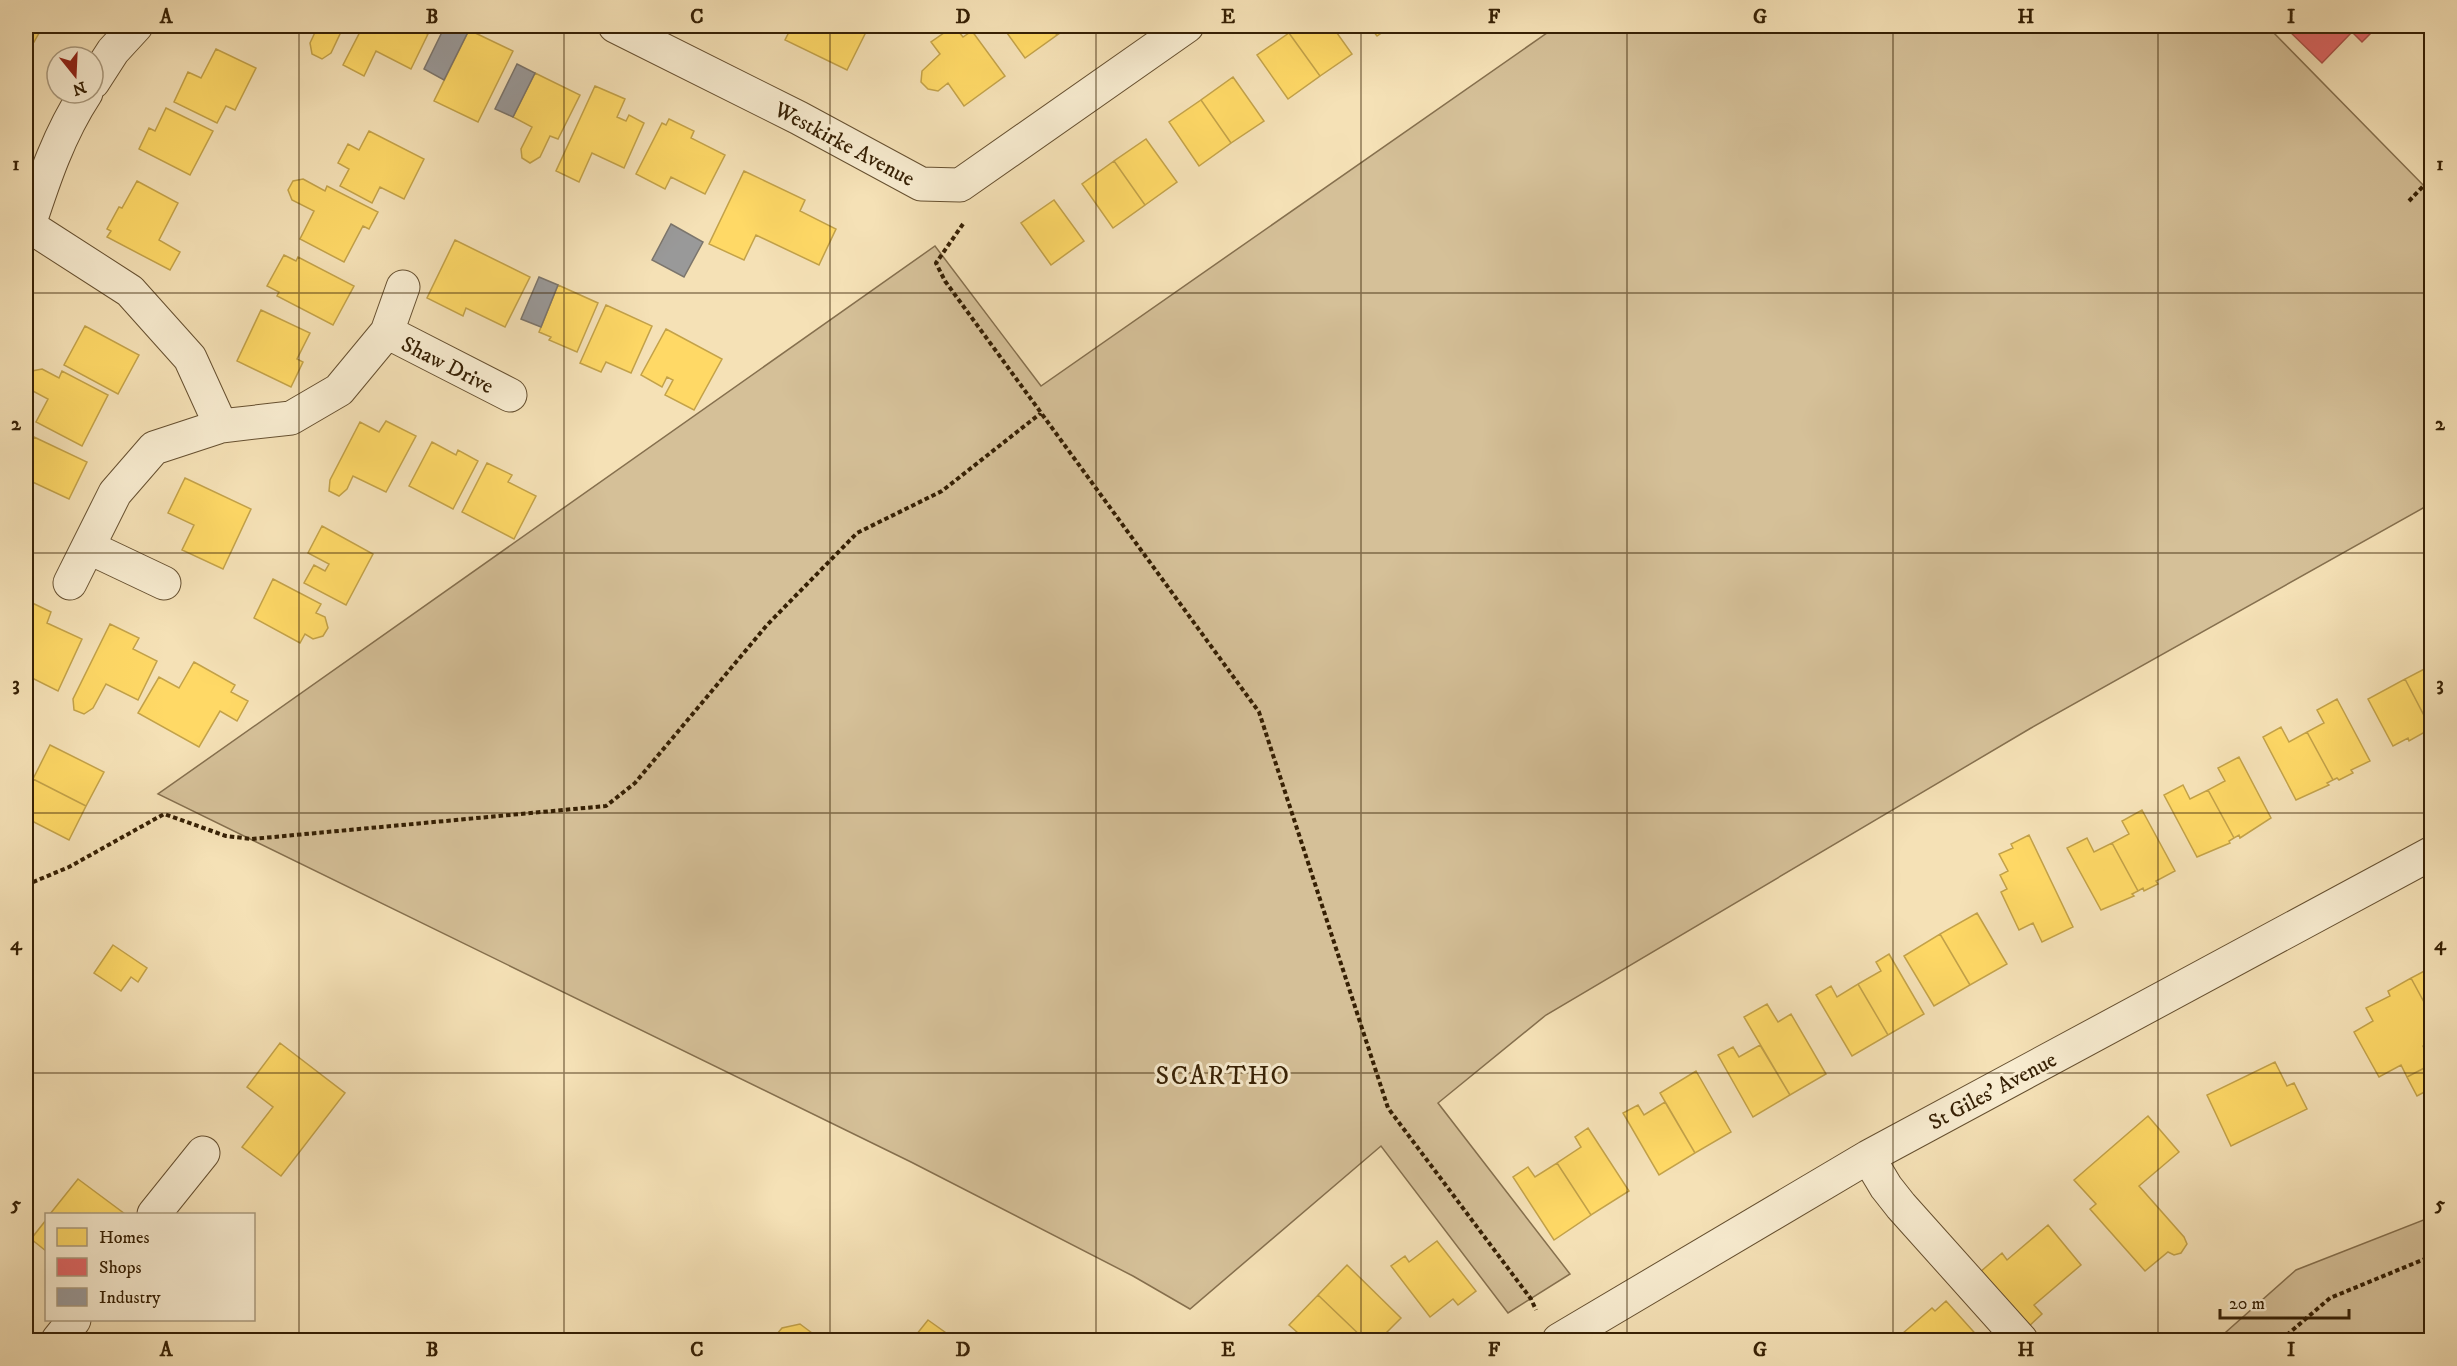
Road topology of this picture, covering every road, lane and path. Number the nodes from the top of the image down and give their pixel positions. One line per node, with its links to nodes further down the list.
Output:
1 (136, 26): 4 (street)
2 (615, 26): 7 (street, Westkirke Avenue)
3 (1187, 26): 7 (street)
4 (105, 63)
5 (78, 105): 9 (street)
6 (2432, 177): 8 (path)
7 (960, 185): 13 (path)
8 (2409, 201)
9 (27, 224): 14 (street)
10 (403, 287): 11 (street, Shaw Drive)
11 (387, 332): 12 (street, Shaw Drive); 14 (street, Shaw Drive)
12 (510, 395)
13 (1041, 413): 19 (path); 25 (path)
14 (220, 426): 15 (street, Shaw Drive)
15 (88, 547): 16 (street); 17 (street, Shaw Drive)
16 (164, 583)
17 (70, 584)
18 (2432, 853): 21 (street, St Giles' Avenue)
19 (26, 885)
20 (203, 1153): 22 (street)
21 (1868, 1157): 25 (street, St Giles' Avenue); 27 (street)
22 (156, 1213)
23 (2432, 1256): 28 (path)
24 (73, 1321): 26 (street)
25 (1550, 1330)
26 (58, 1341)
27 (2021, 1341)
28 (2281, 1341)

